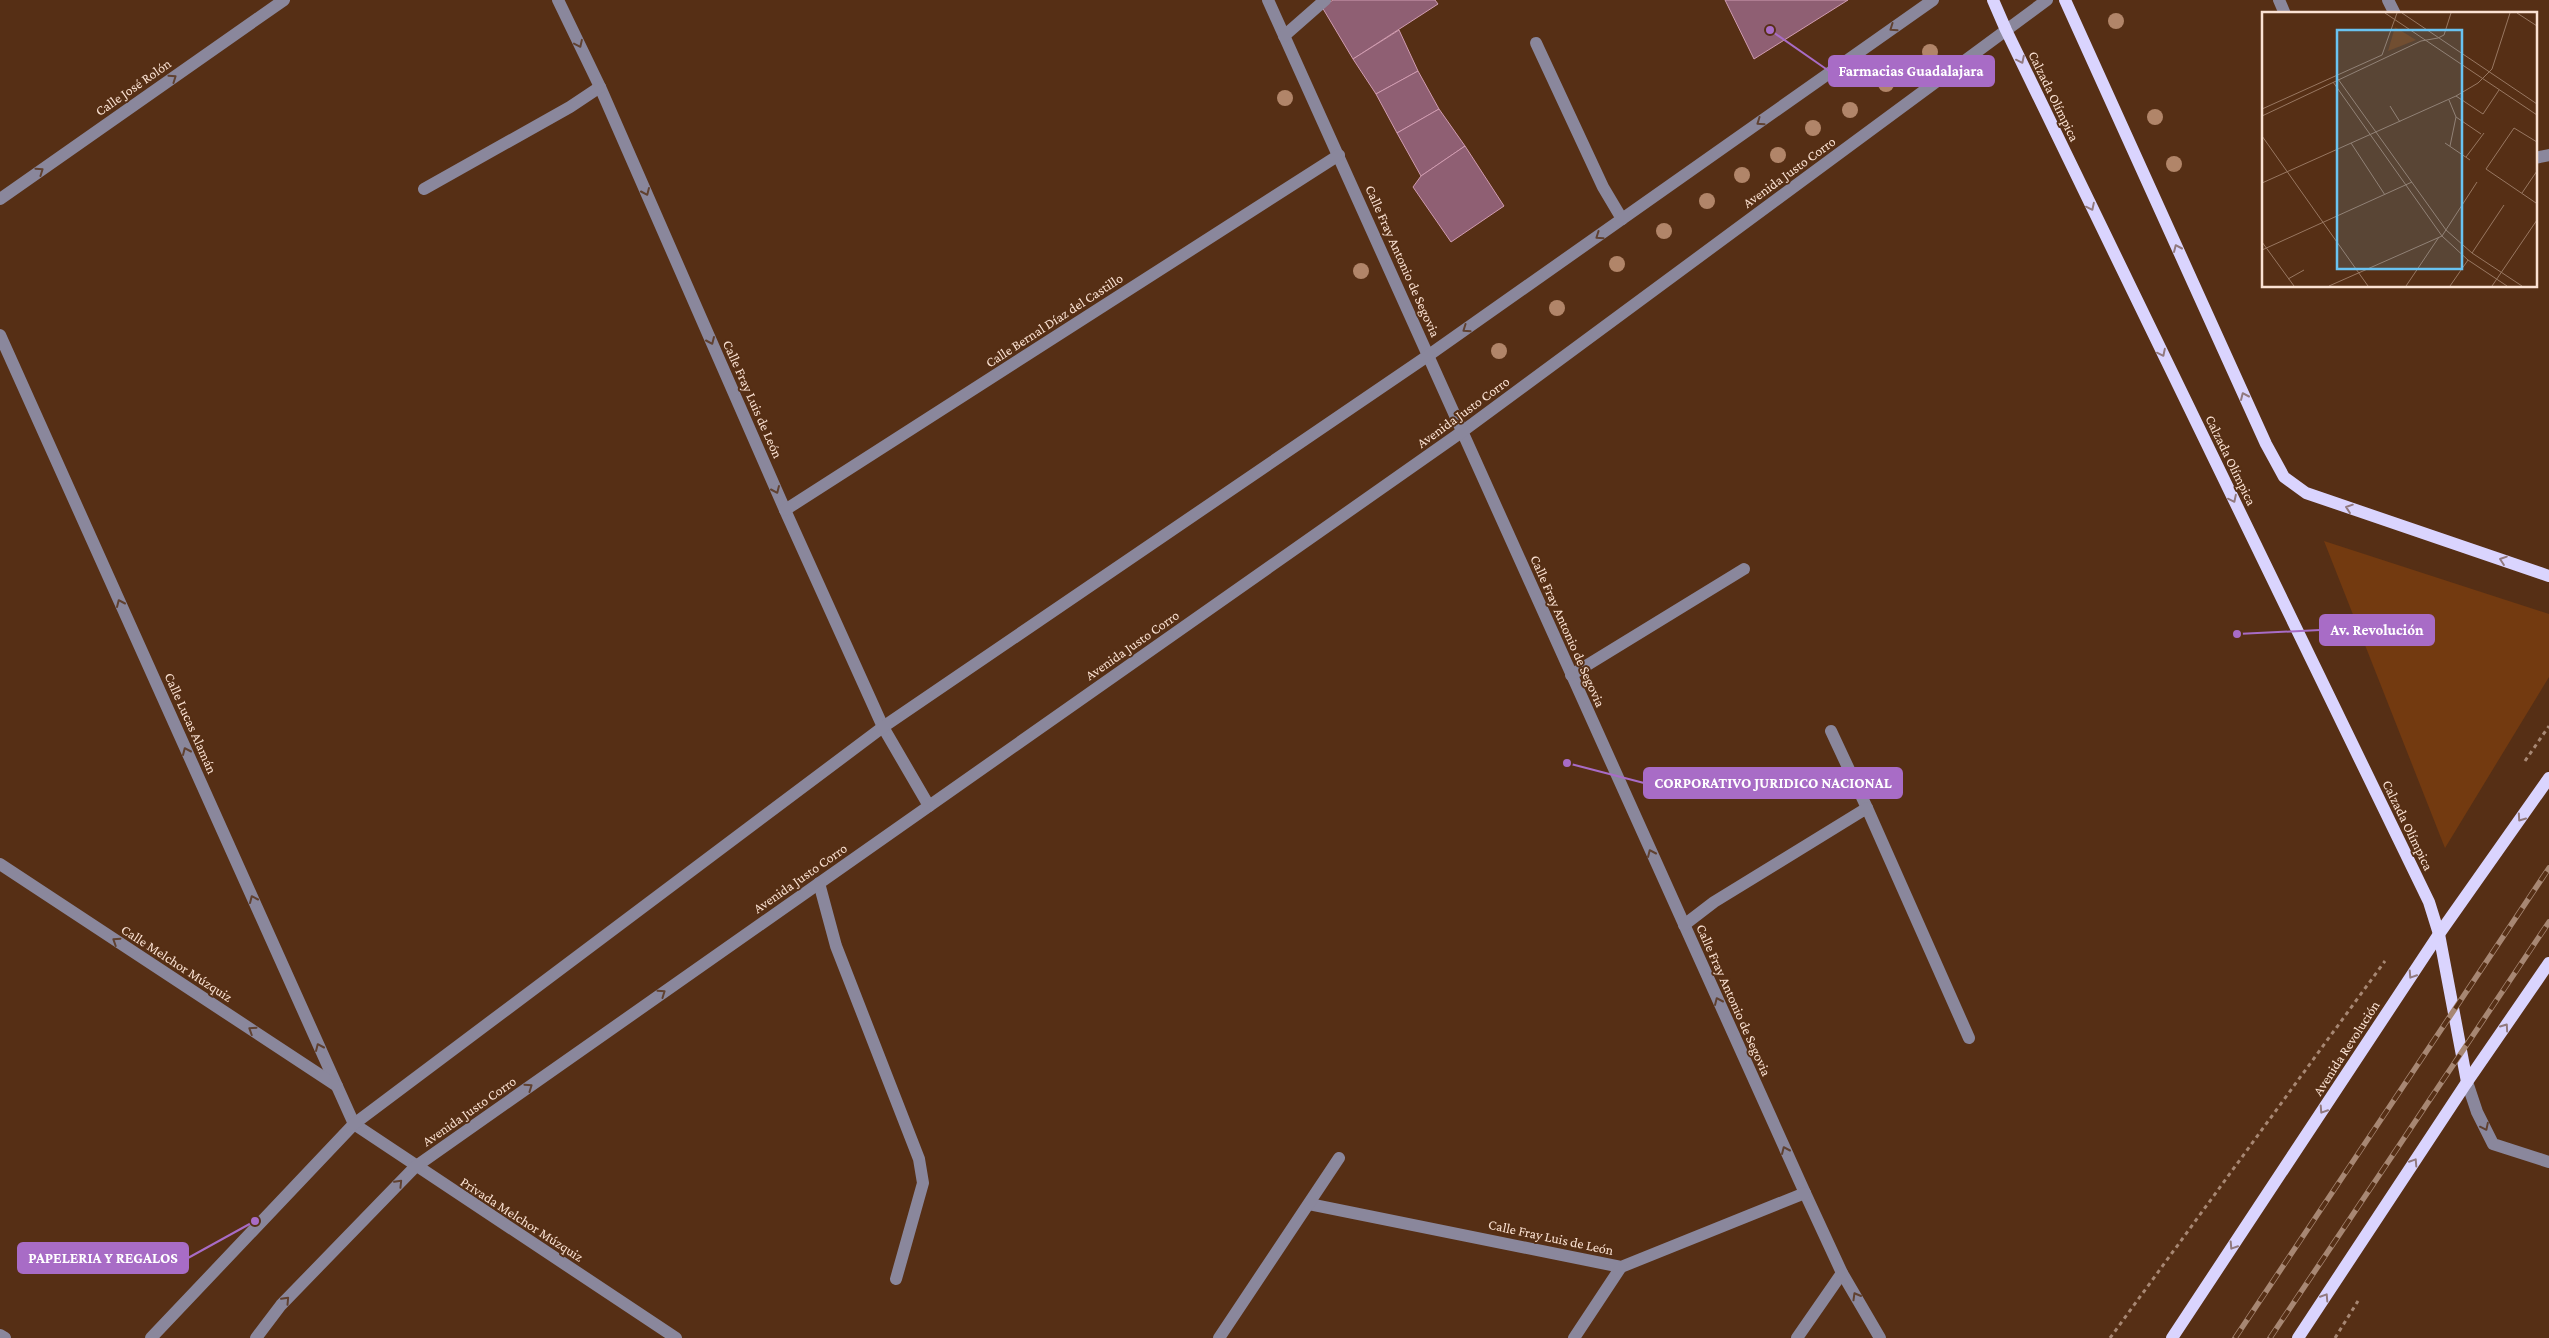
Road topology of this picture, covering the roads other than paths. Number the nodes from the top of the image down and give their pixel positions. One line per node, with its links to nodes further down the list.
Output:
1 (284, 0): 21 (street, Calle José Rolón, one-way to 1)
2 (558, 0): 16 (street, Calle Fray Luis de León, one-way to 16)
3 (1268, 0): 14 (street, Calle Fray Antonio de Segovia)
4 (1325, 0): 14 (street)
5 (1933, 0): 22 (street, one-way to 22)
6 (1994, 0): 13 (main road, Calzada Olímpica)
7 (2048, 0): 13 (street, Avenida Justo Corro)
8 (2065, 0): 28 (main road, one-way to 8)
9 (2279, 0): 11 (street)
10 (2388, 0): 12 (street)
11 (2284, 12)
12 (2393, 12)
13 (2006, 30): 25 (street, Avenida Justo Corro); 38 (main road, Calzada Olímpica, one-way to 38)
14 (1284, 36): 18 (street, Calle Fray Antonio de Segovia)
15 (1536, 43): 22 (street)
16 (600, 87): 20 (street); 26 (street, Calle Fray Luis de León, one-way to 26)
17 (2549, 154): 19 (street)
18 (1339, 155): 24 (street, Calle Fray Antonio de Segovia); 26 (street, Calle Bernal Díaz del Castillo)
19 (2536, 158)
20 (424, 189)
21 (0, 199)
22 (1622, 219): 24 (street, one-way to 24)
23 (0, 335): 42 (street, Calle Lucas Alamán, one-way to 23)
24 (1429, 355): 25 (street, Calle Fray Antonio de Segovia); 30 (street)
25 (1463, 431): 29 (street, Calle Fray Antonio de Segovia); 33 (street, Avenida Justo Corro)
26 (785, 510): 30 (street, Calle Fray Luis de León)
27 (1744, 569): 29 (street)
28 (2549, 576)
29 (1571, 674): 37 (street, Calle Fray Antonio de Segovia, one-way to 29)
30 (883, 727): 33 (street, Calle Fray Luis de León); 43 (street)
31 (1832, 731): 34 (street)
32 (2549, 778): 38 (main road, Avenida Revolución, one-way to 38)
33 (929, 806): 36 (street, Avenida Justo Corro)
34 (1867, 808): 37 (street); 40 (street)
35 (0, 864): 42 (street, Calle Melchor Múzquiz, one-way to 35)
36 (819, 883): 46 (street, Avenida Justo Corro, one-way to 36); 51 (street)
37 (1684, 925): 47 (street, Calle Fray Antonio de Segovia, one-way to 37)
38 (2439, 934): 41 (main road, Calzada Olímpica); 61 (main road, Avenida Revolución, one-way to 61)
39 (2549, 963): 41 (main road, one-way to 39)
40 (1969, 1038)
41 (2467, 1082): 45 (street, one-way to 45); 62 (main road, one-way to 41)
42 (337, 1086): 43 (street, Calle Lucas Alamán)
43 (354, 1124): 46 (street, Privada Melchor Múzquiz); 54 (street)
44 (1339, 1158): 48 (street)
45 (2549, 1162)
46 (416, 1167): 55 (street, Avenida Justo Corro, one-way to 46); 56 (street, Privada Melchor Múzquiz)
47 (1805, 1192): 49 (street, Calle Fray Luis de León); 50 (street, Calle Fray Antonio de Segovia)
48 (1309, 1204): 49 (street, Calle Fray Luis de León); 57 (street)
49 (1621, 1267): 58 (street)
50 (1842, 1273): 59 (street); 60 (street, Calle Fray Antonio de Segovia, one-way to 50)
51 (896, 1279)
52 (0, 1335): 53 (street)
53 (5, 1338)
54 (151, 1338)
55 (256, 1338)
56 (676, 1338)
57 (1219, 1338)
58 (1574, 1338)
59 (1797, 1338)
60 (1880, 1338)
61 (2172, 1338)
62 (2298, 1338)

